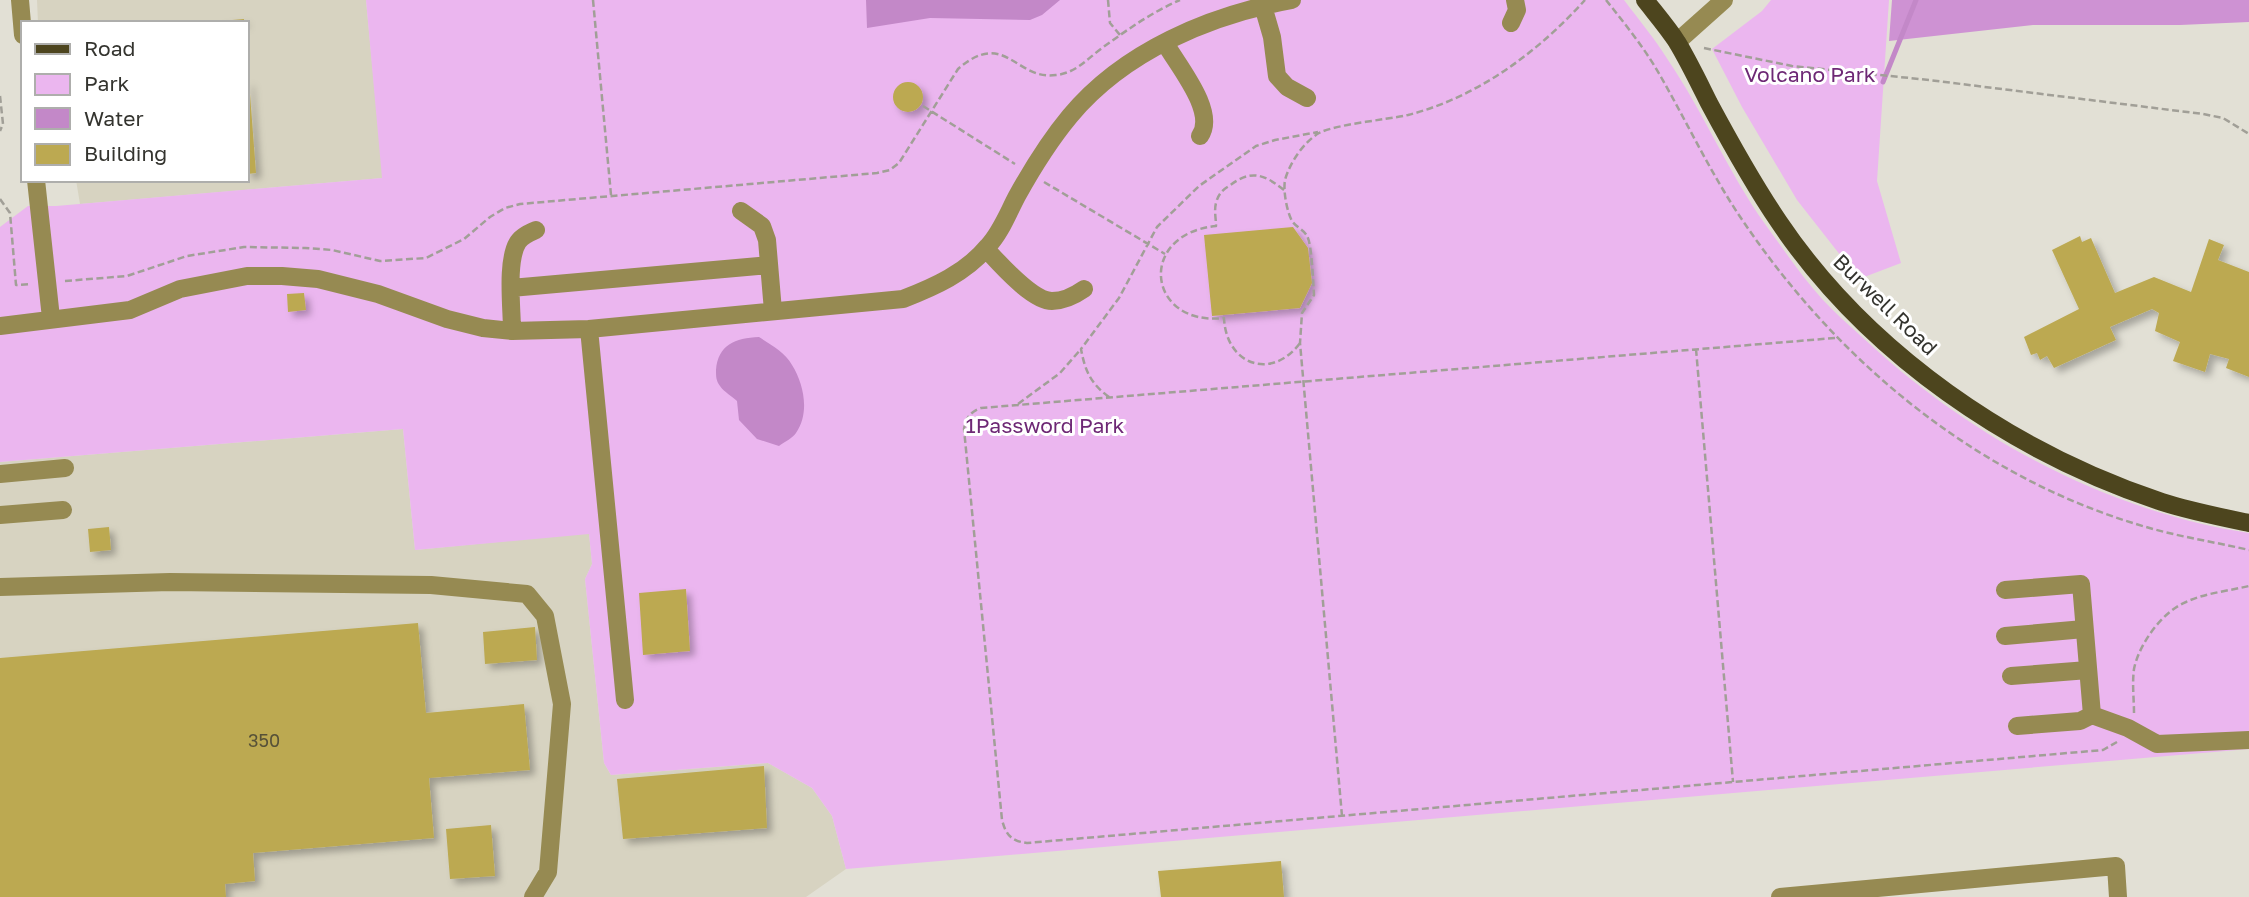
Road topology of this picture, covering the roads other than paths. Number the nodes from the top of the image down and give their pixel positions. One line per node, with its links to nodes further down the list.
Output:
1 (20, 0): 7 (street)
2 (1292, 0): 6 (street)
3 (1515, 0): 8 (street)
4 (1645, 0): 9 (main road, Burwell Road)
5 (1724, 0): 9 (street)
6 (1263, 6): 10 (street); 11 (street)
7 (22, 21)
8 (1511, 23)
9 (1677, 42): 29 (main road, Burwell Road)
10 (1165, 43): 12 (street); 16 (street)
11 (1307, 98)
12 (1200, 136)
13 (36, 182): 21 (street)
14 (741, 211): 17 (street)
15 (536, 230): 18 (street)
16 (986, 249): 19 (street); 20 (street)
17 (769, 265): 18 (street); 20 (street)
18 (511, 288): 24 (street)
19 (1084, 289)
20 (772, 311): 23 (street)
21 (51, 318): 22 (street); 24 (street)
22 (1, 327)
23 (589, 329): 24 (street); 36 (street)
24 (513, 331)
25 (65, 468): 26 (street)
26 (0, 474)
27 (63, 510): 28 (street)
28 (0, 515)
29 (2249, 523)
30 (0, 587): 40 (street)
31 (2005, 590): 32 (street)
32 (2084, 629): 33 (street); 34 (street)
33 (2005, 636)
34 (2088, 670): 35 (street); 37 (street)
35 (2011, 676)
36 (625, 700)
37 (2092, 715): 38 (street); 39 (street)
38 (2017, 726)
39 (2249, 740)
40 (533, 897)
41 (1780, 897): 42 (street)
42 (2118, 897)

